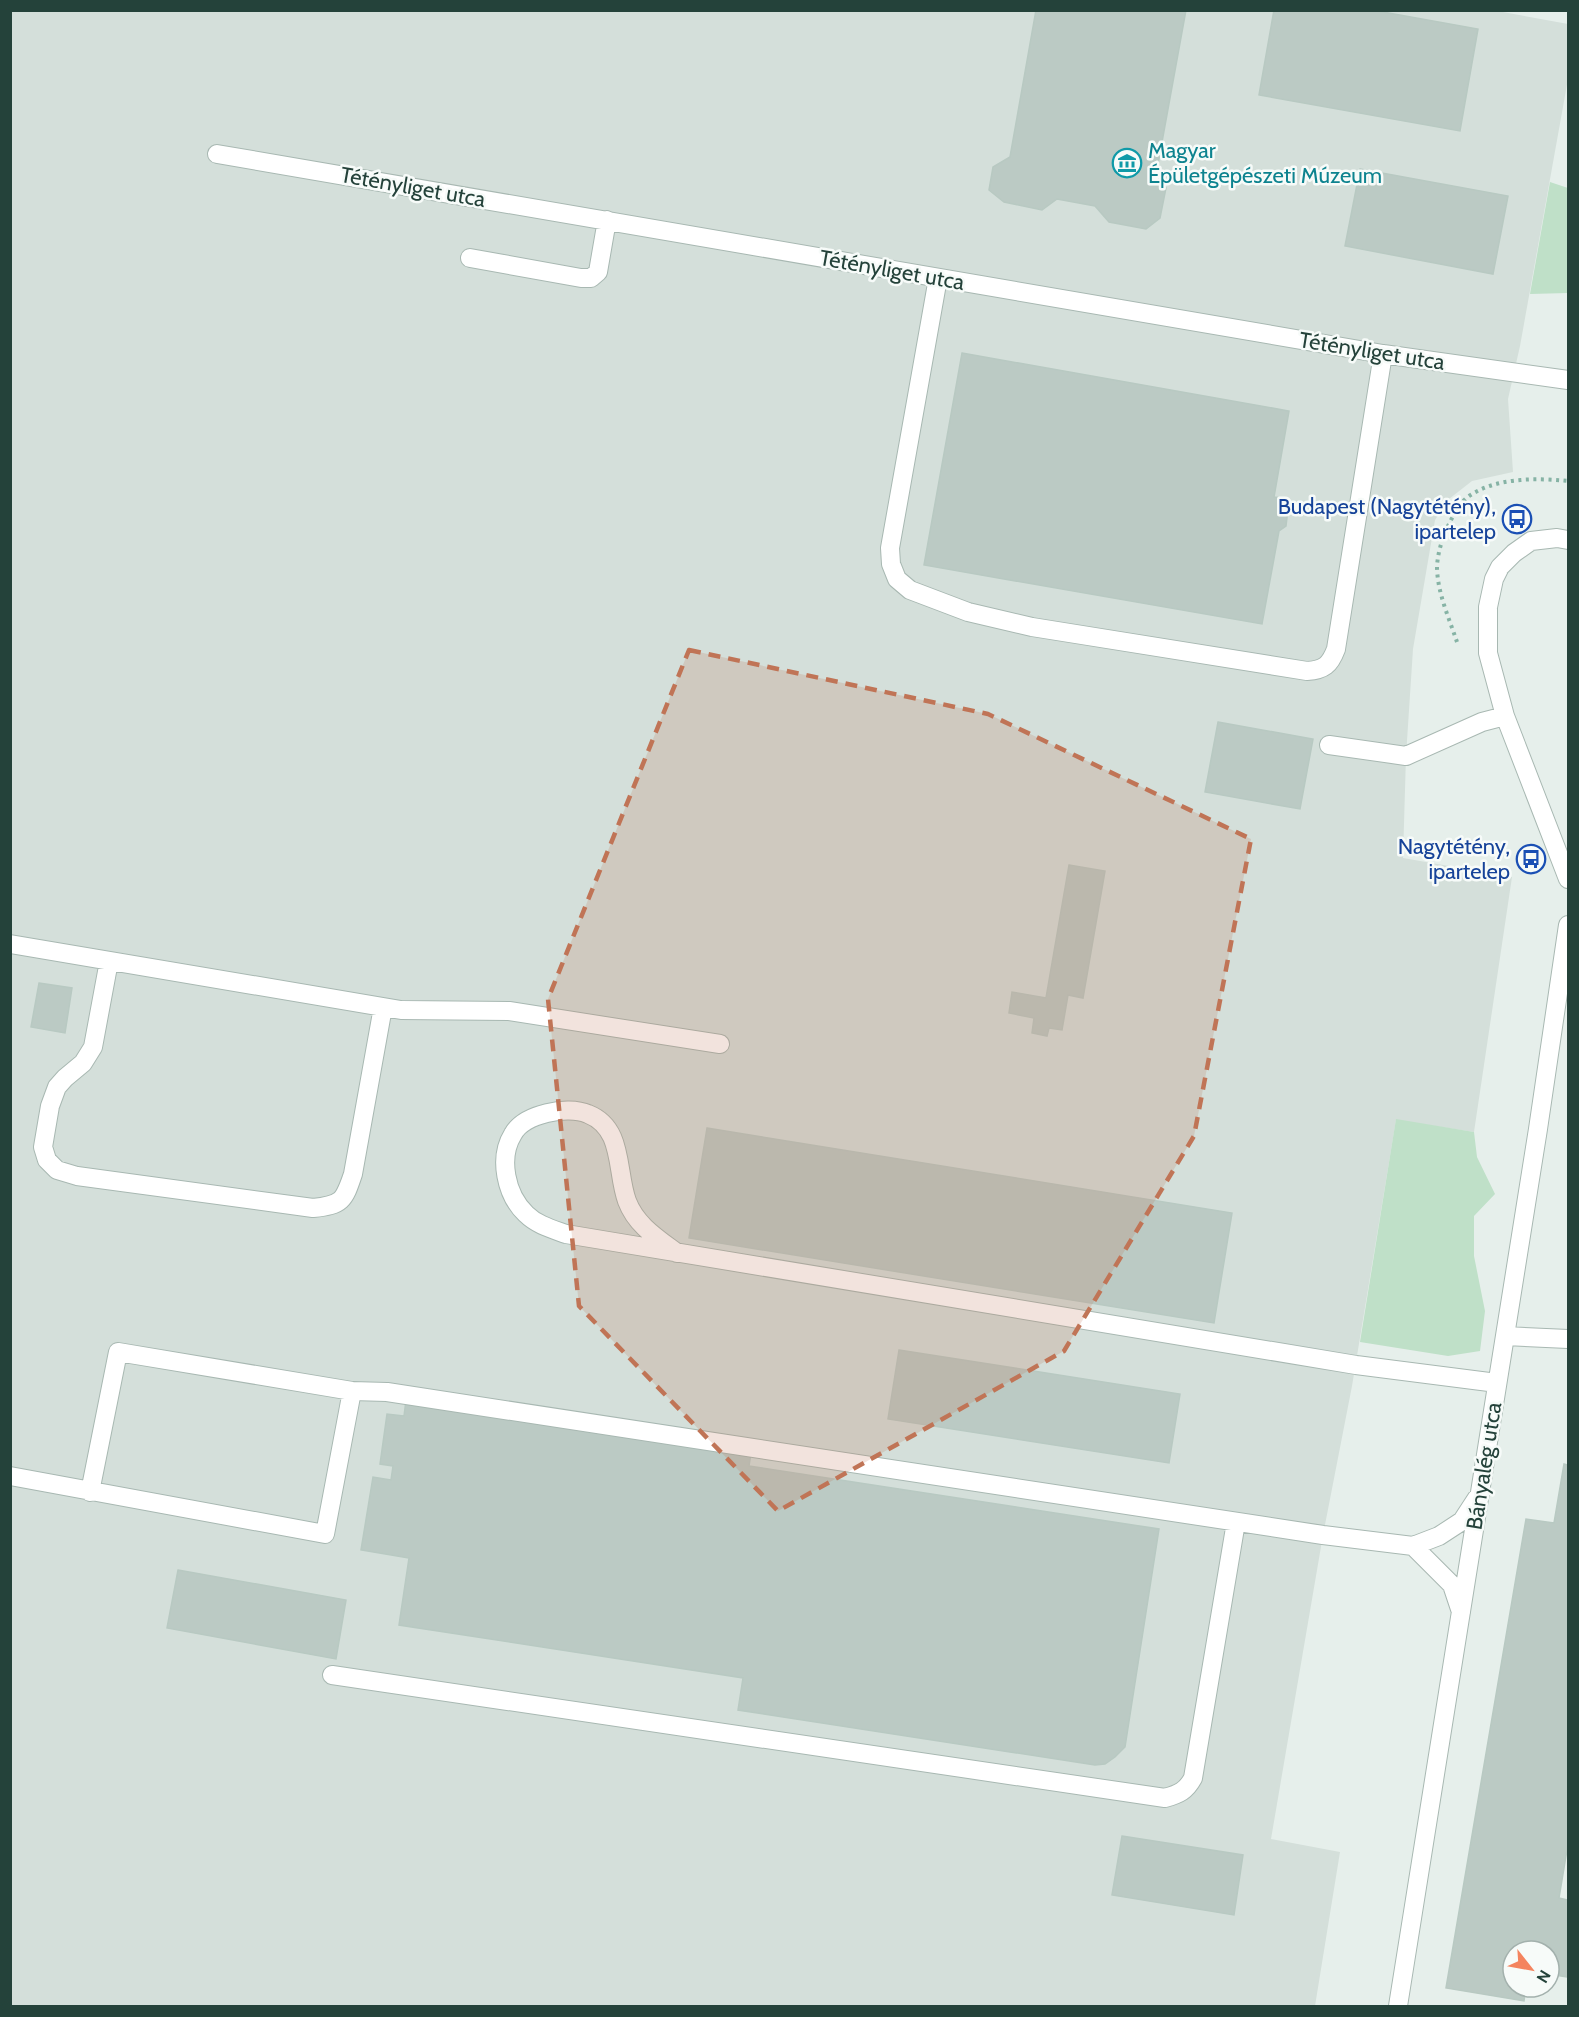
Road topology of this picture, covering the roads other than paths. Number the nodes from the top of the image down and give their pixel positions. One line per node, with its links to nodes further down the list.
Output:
1 (217, 154): 2 (street, Tétényliget utca)
2 (607, 220): 3 (street); 4 (street, Tétényliget utca)
3 (470, 258)
4 (938, 278): 5 (street, Tétényliget utca); 5 (street)
5 (1383, 354): 6 (street, Tétényliget utca)
6 (1569, 380)
7 (1569, 540): 8 (street)
8 (1505, 716): 9 (street); 10 (street)
9 (1329, 745)
10 (1569, 879)
11 (1569, 925): 17 (street, Bányalég utca)
12 (10, 944): 13 (street)
13 (109, 961): 14 (street); 14 (street)
14 (383, 1007): 15 (street)
15 (720, 1044)
16 (677, 1252): 16 (street); 19 (street)
17 (1505, 1336): 18 (street); 19 (street, Bányalég utca)
18 (1569, 1339)
19 (1497, 1383): 23 (street, Bányalég utca)
20 (352, 1390): 22 (street); 22 (street); 24 (street)
21 (10, 1476): 22 (street)
22 (90, 1492)
23 (1480, 1494): 25 (street); 26 (street, Bányalég utca)
24 (1236, 1522): 25 (street); 27 (street)
25 (1413, 1546): 26 (street)
26 (1461, 1612): 28 (street, Bányalég utca)
27 (332, 1675)
28 (1398, 2007)

